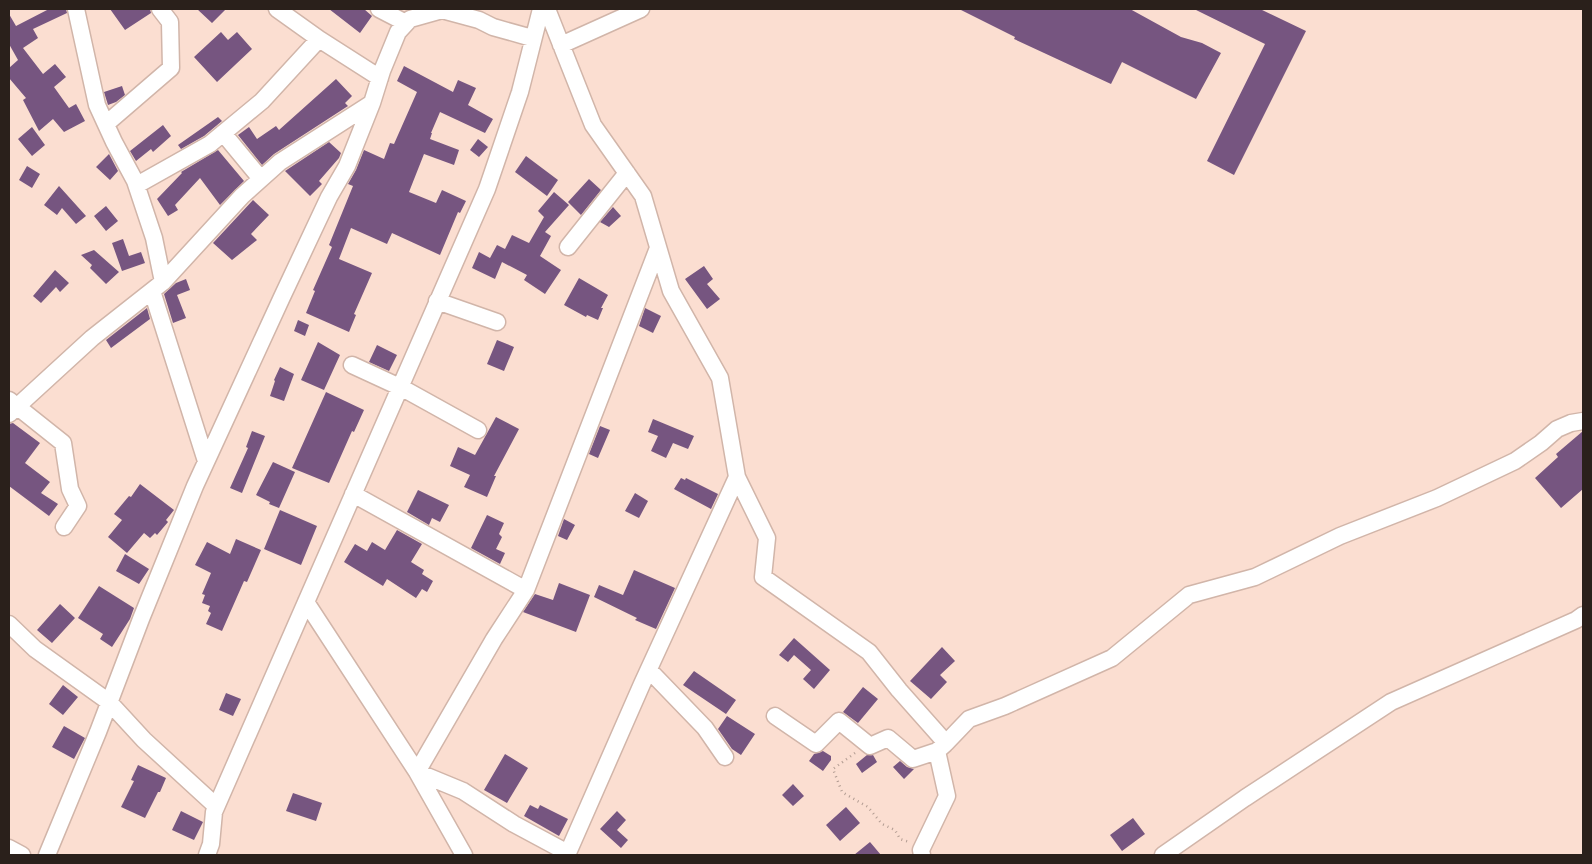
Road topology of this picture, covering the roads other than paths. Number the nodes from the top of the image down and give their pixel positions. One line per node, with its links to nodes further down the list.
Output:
1 (76, 9): 14 (street)
2 (160, 9): 14 (street)
3 (277, 9): 10 (street)
4 (379, 9): 8 (street)
5 (541, 9): 9 (street)
6 (547, 9): 11 (street)
7 (641, 9): 11 (street)
8 (406, 23): 9 (street); 12 (street)
9 (532, 38): 22 (street)
10 (318, 39): 12 (street); 15 (street)
11 (562, 45): 16 (street)
12 (380, 78): 13 (street)
13 (372, 103): 17 (street); 29 (street)
14 (106, 124): 18 (street)
15 (223, 133): 17 (street); 18 (street)
16 (627, 173): 19 (street); 20 (street)
17 (260, 179): 21 (street)
18 (137, 185): 21 (street)
19 (568, 247)
20 (658, 248): 30 (street); 33 (street)
21 (158, 286): 26 (street); 29 (street)
22 (437, 301): 23 (street); 25 (street)
23 (497, 322)
24 (352, 365): 25 (street)
25 (400, 388): 28 (street); 31 (street)
26 (11, 407): 32 (street)
27 (1583, 421): 40 (street)
28 (478, 430)
29 (206, 461): 38 (street)
30 (737, 478): 37 (street); 40 (street)
31 (353, 494): 33 (street); 34 (street)
32 (64, 526)
33 (526, 590): 42 (street)
34 (306, 602): 42 (street); 43 (street)
35 (1583, 615): 51 (street)
36 (9, 624): 38 (street)
37 (649, 670): 41 (street); 47 (street)
38 (109, 702): 43 (street); 49 (street)
39 (775, 716): 40 (street)
40 (942, 747): 46 (street)
41 (725, 757)
42 (417, 772): 47 (street); 50 (street)
43 (216, 806): 45 (street)
44 (9, 848): 48 (street)
45 (214, 851)
46 (922, 851)
47 (568, 854)
48 (22, 855)
49 (47, 855)
50 (464, 855)
51 (1163, 855)

